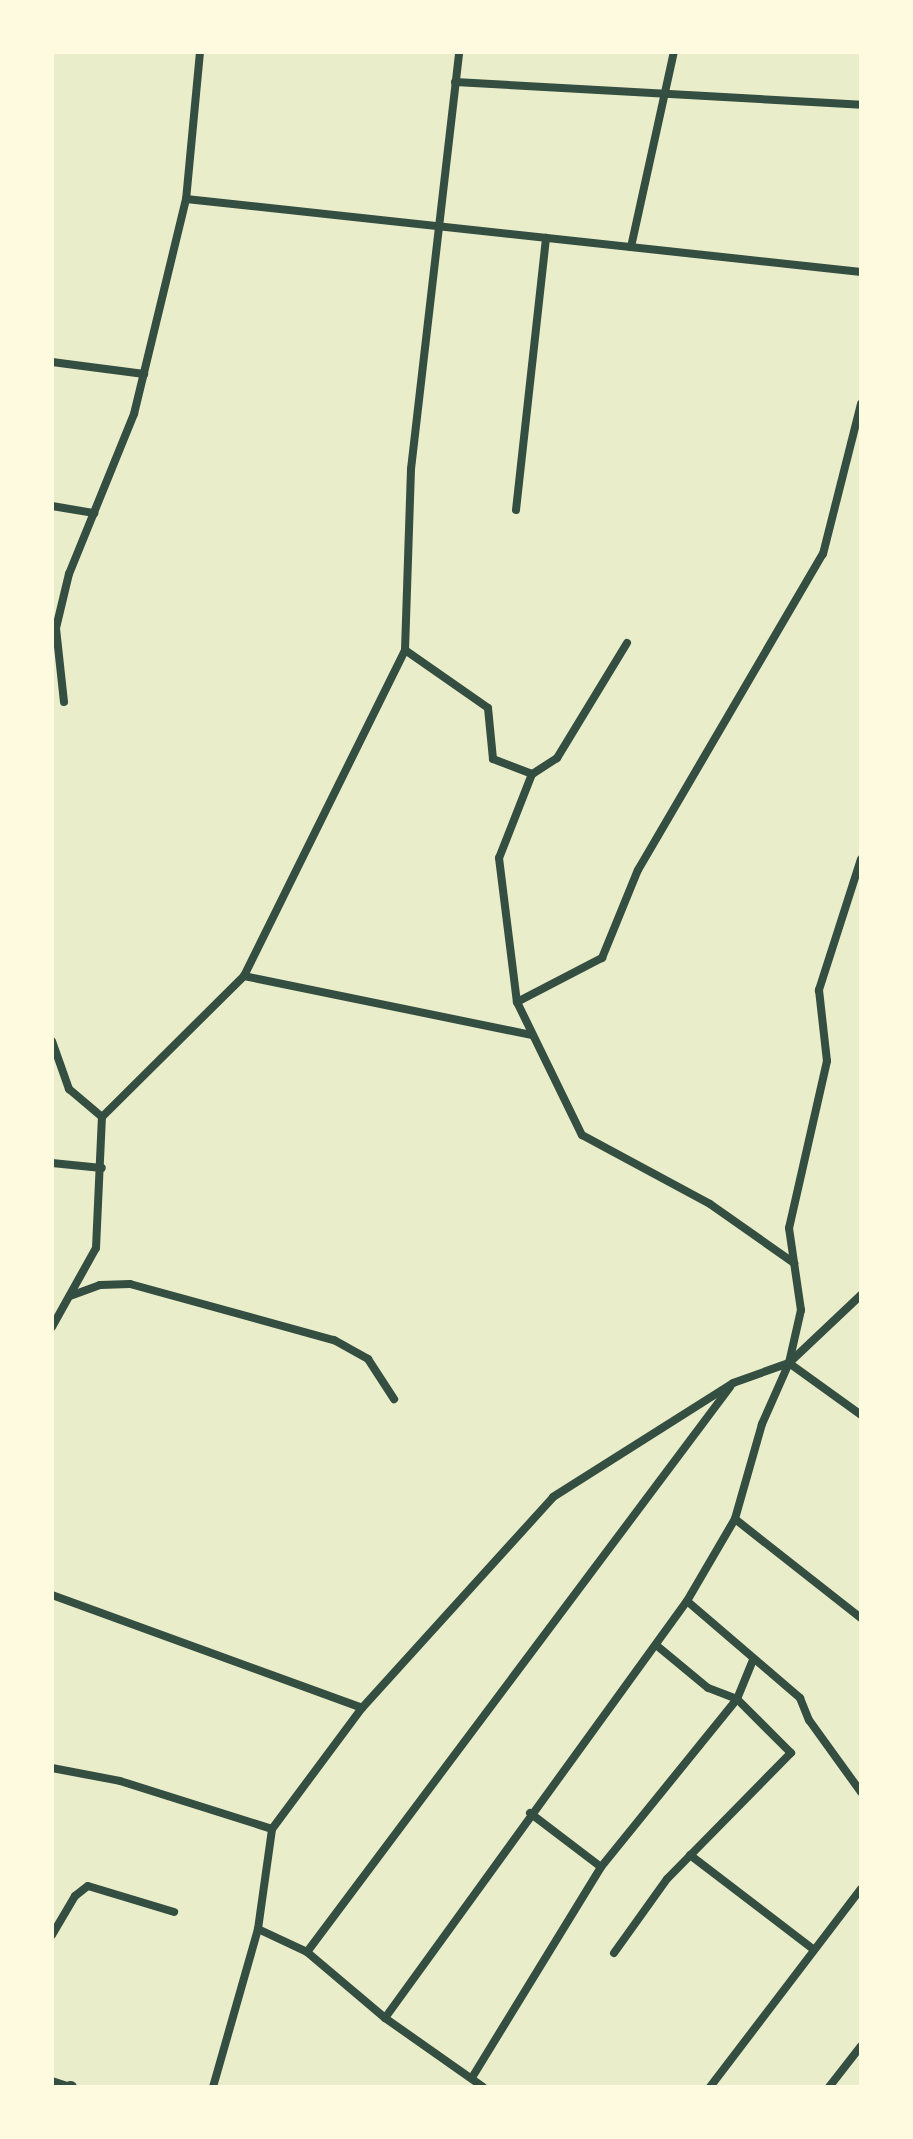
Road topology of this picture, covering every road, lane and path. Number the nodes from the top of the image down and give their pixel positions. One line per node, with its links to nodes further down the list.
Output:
1 (200, 52): 7 (street)
2 (459, 52): 4 (street)
3 (674, 52): 5 (street)
4 (455, 82): 5 (street); 8 (street)
5 (666, 92): 6 (street); 10 (street)
6 (861, 105)
7 (186, 199): 8 (street); 13 (street)
8 (437, 228): 9 (street); 19 (street)
9 (546, 238): 10 (street); 16 (street)
10 (631, 247): 11 (street)
11 (861, 272)
12 (52, 362): 13 (street)
13 (144, 374): 17 (street)
14 (861, 404): 24 (street)
15 (52, 506): 17 (street)
16 (516, 510)
17 (94, 513): 20 (street)
18 (627, 643): 21 (street)
19 (405, 650): 21 (street); 23 (street)
20 (64, 702)
21 (532, 774): 24 (street)
22 (861, 859): 30 (street)
23 (244, 976): 25 (street); 27 (street)
24 (517, 1002): 25 (street)
25 (531, 1035): 30 (street)
26 (52, 1041): 27 (street)
27 (102, 1117): 29 (street)
28 (52, 1163): 29 (street)
29 (102, 1168): 32 (street)
30 (794, 1263): 34 (street)
31 (861, 1295): 34 (street)
32 (69, 1296): 33 (street); 36 (street)
33 (52, 1327)
34 (789, 1363): 35 (street); 37 (street); 38 (street)
35 (733, 1383): 45 (street); 57 (street)
36 (394, 1399)
37 (861, 1415)
38 (735, 1519): 40 (street); 41 (street)
39 (52, 1595): 45 (street)
40 (687, 1601): 42 (street); 43 (street)
41 (861, 1618)
42 (656, 1645): 44 (street); 48 (street)
43 (753, 1660): 44 (street); 47 (street)
44 (737, 1699): 50 (street); 51 (street)
45 (362, 1708): 49 (street)
46 (52, 1768): 49 (street)
47 (861, 1792)
48 (530, 1813): 51 (street); 59 (street)
49 (272, 1829): 54 (street)
50 (690, 1855): 56 (street); 58 (street)
51 (601, 1867): 63 (street)
52 (861, 1889): 56 (street)
53 (174, 1912): 55 (street)
54 (258, 1929): 57 (street); 66 (street)
55 (52, 1935)
56 (813, 1949): 68 (street)
57 (307, 1952): 59 (street)
58 (614, 1953)
59 (385, 2018): 63 (street)
60 (861, 2046): 61 (street)
61 (852, 2057): 62 (street); 69 (street)
62 (861, 2064)
63 (473, 2076): 67 (street)
64 (52, 2081): 65 (street)
65 (71, 2087)
66 (213, 2087)
67 (483, 2087)
68 (710, 2087)
69 (829, 2087)

